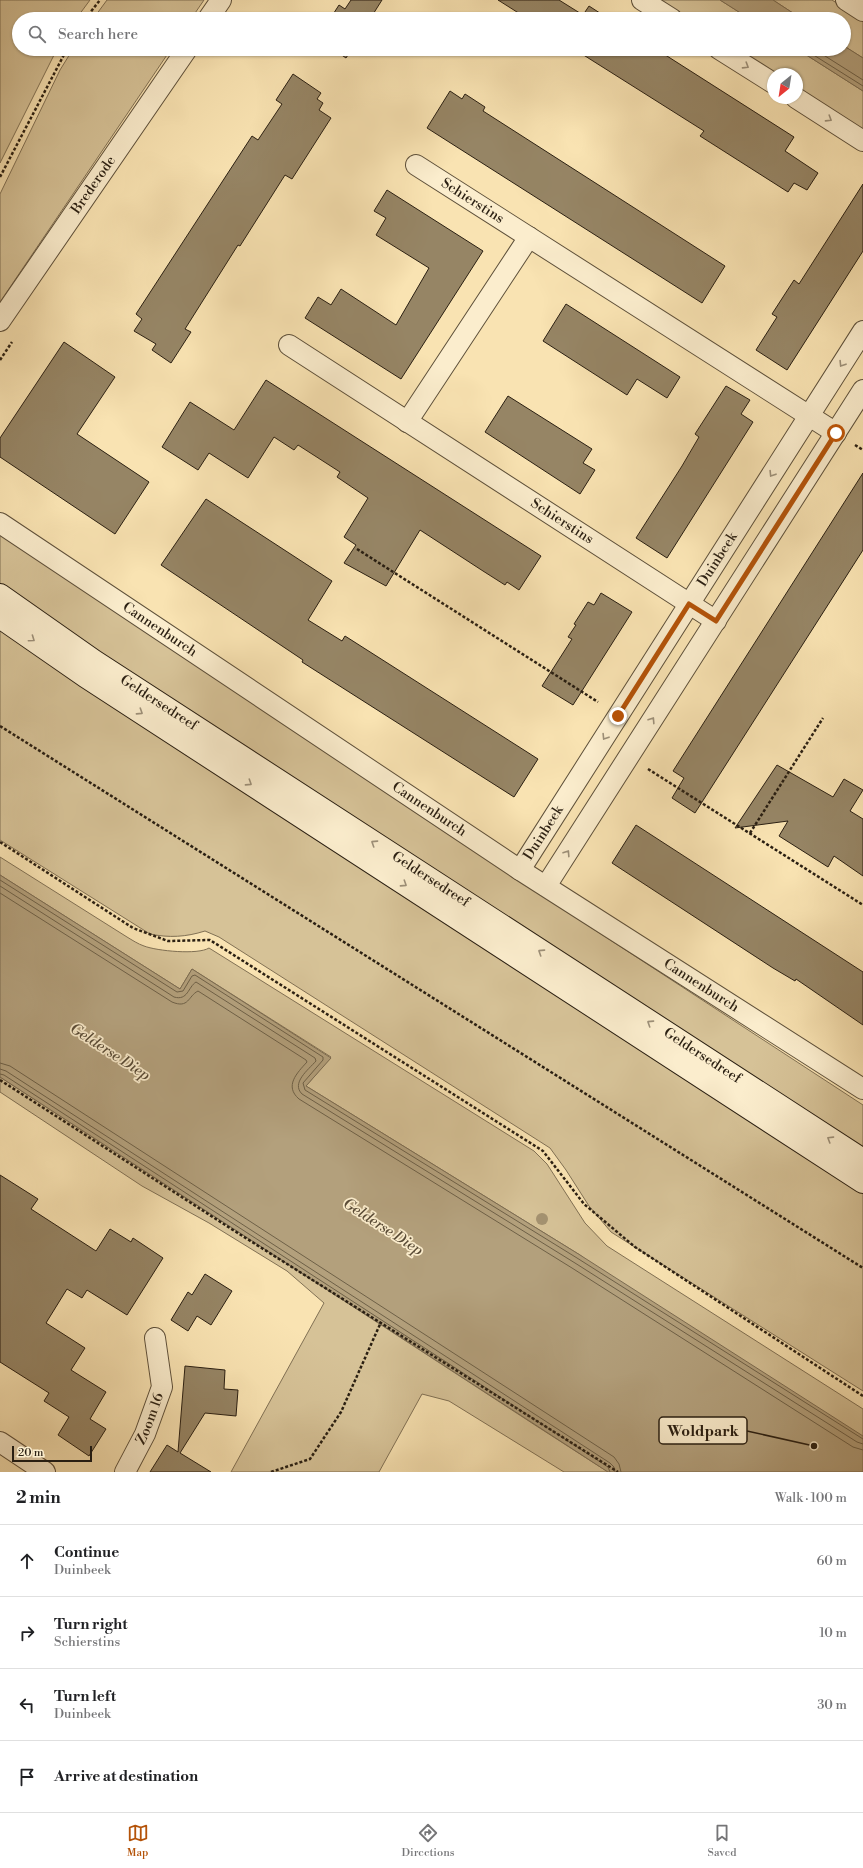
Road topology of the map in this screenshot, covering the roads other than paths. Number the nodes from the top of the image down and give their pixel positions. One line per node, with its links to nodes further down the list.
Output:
1 (221, 0): 5 (street)
2 (642, 0): 6 (street)
3 (846, 0): 4 (street)
4 (863, 11)
5 (213, 12)
6 (661, 12)
7 (182, 56): 14 (street, Brederode)
8 (730, 56): 9 (street, one-way to 9)
9 (767, 79)
10 (803, 102): 11 (street, one-way to 11)
11 (863, 141)
12 (416, 164): 13 (street, Schierstins)
13 (529, 237): 18 (street, Schierstins); 19 (street)
14 (0, 321)
15 (863, 331): 18 (street, Duinbeek, one-way to 18)
16 (289, 345): 19 (street, Schierstins)
17 (863, 390): 20 (street)
18 (810, 415): 20 (street, Schierstins); 23 (street, Duinbeek, one-way to 23)
19 (407, 422): 23 (street, Schierstins)
20 (836, 433): 25 (street)
21 (0, 524): 26 (street, Cannenburch)
22 (0, 595): 29 (main road, Geldersedreef, one-way to 22)
23 (689, 604): 25 (street, Schierstins); 26 (street, Duinbeek, one-way to 26)
24 (0, 616): 30 (main road, Geldersedreef, one-way to 30)
25 (716, 621): 27 (street, one-way to 25)
26 (520, 870): 27 (street, Cannenburch)
27 (546, 886): 28 (street, Cannenburch)
28 (863, 1089)
29 (863, 1160)
30 (863, 1182)
31 (155, 1338): 34 (street, Zoom 16)
32 (0, 1442): 33 (street)
33 (45, 1472)
34 (125, 1472)

